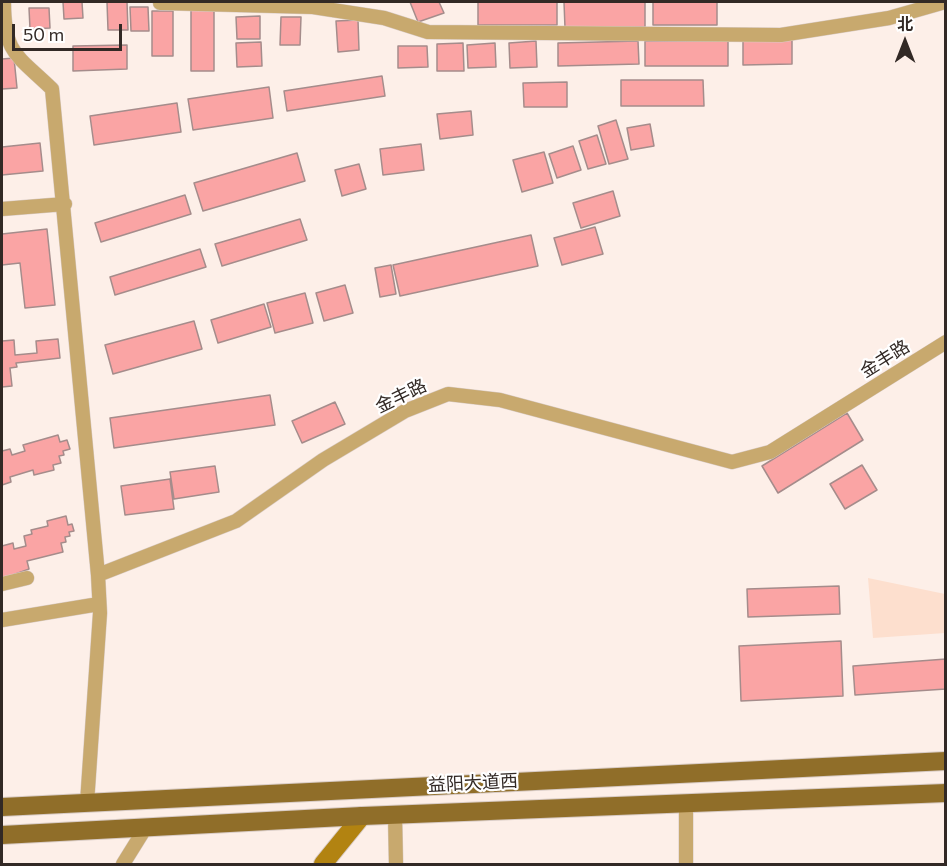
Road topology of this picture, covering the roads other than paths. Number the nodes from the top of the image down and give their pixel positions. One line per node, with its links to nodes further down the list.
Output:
1 (4, 2): 5 (street)
2 (945, 2): 4 (street)
3 (160, 3): 4 (street)
4 (312, 4)
5 (65, 204): 6 (street); 8 (street)
6 (2, 209)
7 (945, 342): 8 (street, 金丰路)
8 (98, 575): 11 (street)
9 (27, 578): 10 (street)
10 (2, 584)
11 (99, 604): 12 (street); 15 (street)
12 (2, 620)
13 (945, 761): 15 (main road, 益阳大道西)
14 (945, 793): 16 (main road, 益阳大道西)
15 (87, 803): 17 (main road, 益阳大道西)
16 (686, 803): 18 (main road, 益阳大道西); 25 (street)
17 (2, 807)
18 (395, 815): 19 (main road, 益阳大道西); 24 (street)
19 (362, 816): 20 (main road, 益阳大道西); 23 (street)
20 (146, 827): 21 (main road, 益阳大道西); 22 (street)
21 (2, 835)
22 (123, 864)
23 (323, 864)
24 (396, 864)
25 (686, 864)

